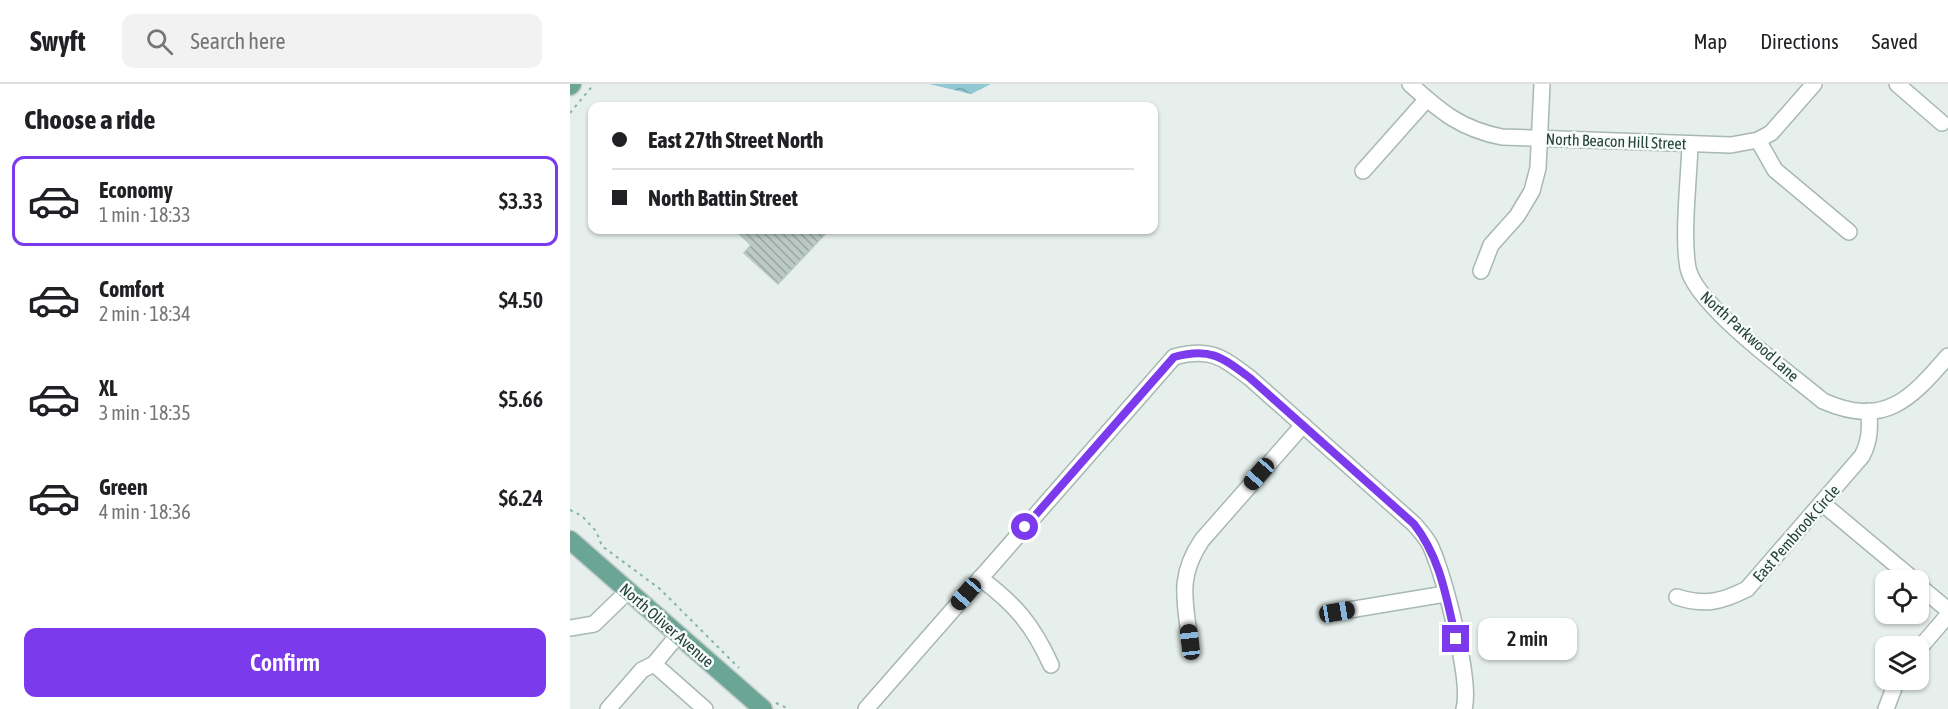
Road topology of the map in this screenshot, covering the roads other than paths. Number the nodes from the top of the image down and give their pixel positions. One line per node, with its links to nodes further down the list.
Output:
1 (1410, 84): 5 (street, North Beacon Hill Street)
2 (1542, 84): 7 (street)
3 (1814, 84): 8 (street, North Beacon Hill Street)
4 (1897, 84): 6 (street)
5 (1427, 99): 7 (street, North Beacon Hill Street); 10 (street)
6 (1942, 123)
7 (1540, 138): 9 (street, North Beacon Hill Street); 12 (street)
8 (1758, 140): 9 (street, North Beacon Hill Street); 11 (street)
9 (1690, 144): 14 (street, North Parkwood Lane)
10 (1363, 171)
11 (1849, 232)
12 (1481, 271)
13 (1948, 356): 14 (street, North Parkwood Lane)
14 (1869, 411): 16 (street, East Pembrook Circle)
15 (1303, 425): 19 (street); 21 (street); 30 (street)
16 (1822, 503): 18 (street); 23 (street, East Pembrook Circle)
17 (570, 540): 20 (main road, North Oliver Avenue)
18 (1902, 570)
19 (980, 578): 32 (street); 37 (street)
20 (628, 591): 27 (street); 28 (main road, North Oliver Avenue)
21 (1445, 594): 25 (street); 38 (street)
22 (1929, 594): 24 (street)
23 (1677, 597)
24 (1948, 610)
25 (1337, 612)
26 (1948, 615): 29 (street)
27 (570, 628)
28 (678, 634): 31 (street); 34 (main road, North Oliver Avenue)
29 (1929, 637)
30 (1190, 642)
31 (654, 664): 35 (street); 36 (street)
32 (1051, 665)
33 (1893, 690): 39 (street)
34 (769, 706)
35 (608, 709)
36 (705, 709)
37 (866, 709)
38 (1464, 709)
39 (1886, 709)

